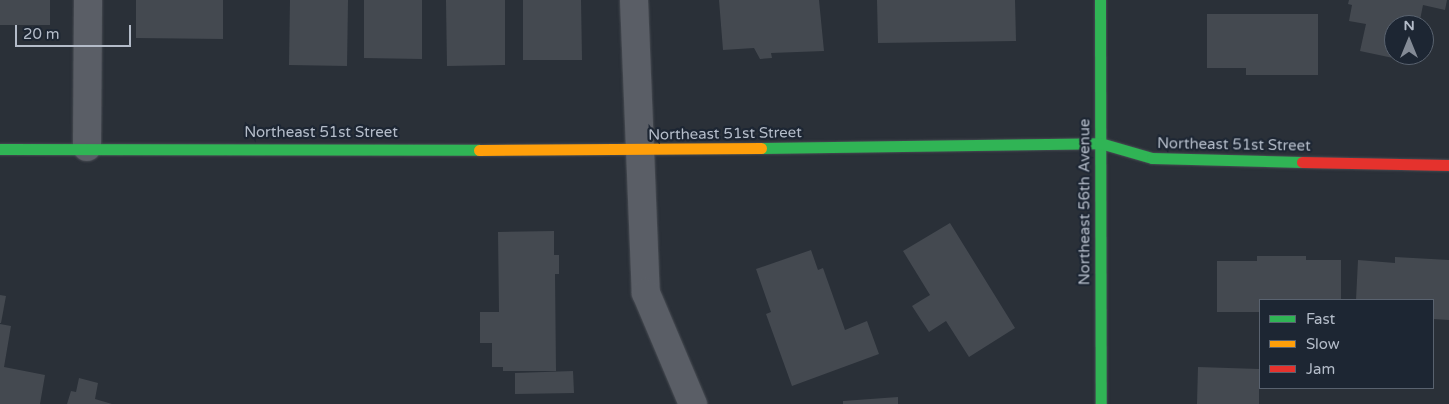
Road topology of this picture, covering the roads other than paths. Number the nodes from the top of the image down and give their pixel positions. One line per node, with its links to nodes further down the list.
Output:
1 (88, 0): 5 (street)
2 (634, 0): 7 (street)
3 (1100, 0): 4 (street, Northeast 56th Avenue)
4 (1100, 143): 7 (street, Northeast 51st Street); 8 (street, Northeast 51st Street); 10 (street, Northeast 56th Avenue)
5 (87, 147): 6 (street, Northeast 51st Street); 7 (street, Northeast 51st Street)
6 (0, 149)
7 (642, 150): 9 (street)
8 (1449, 165)
9 (693, 404)
10 (1101, 404)

